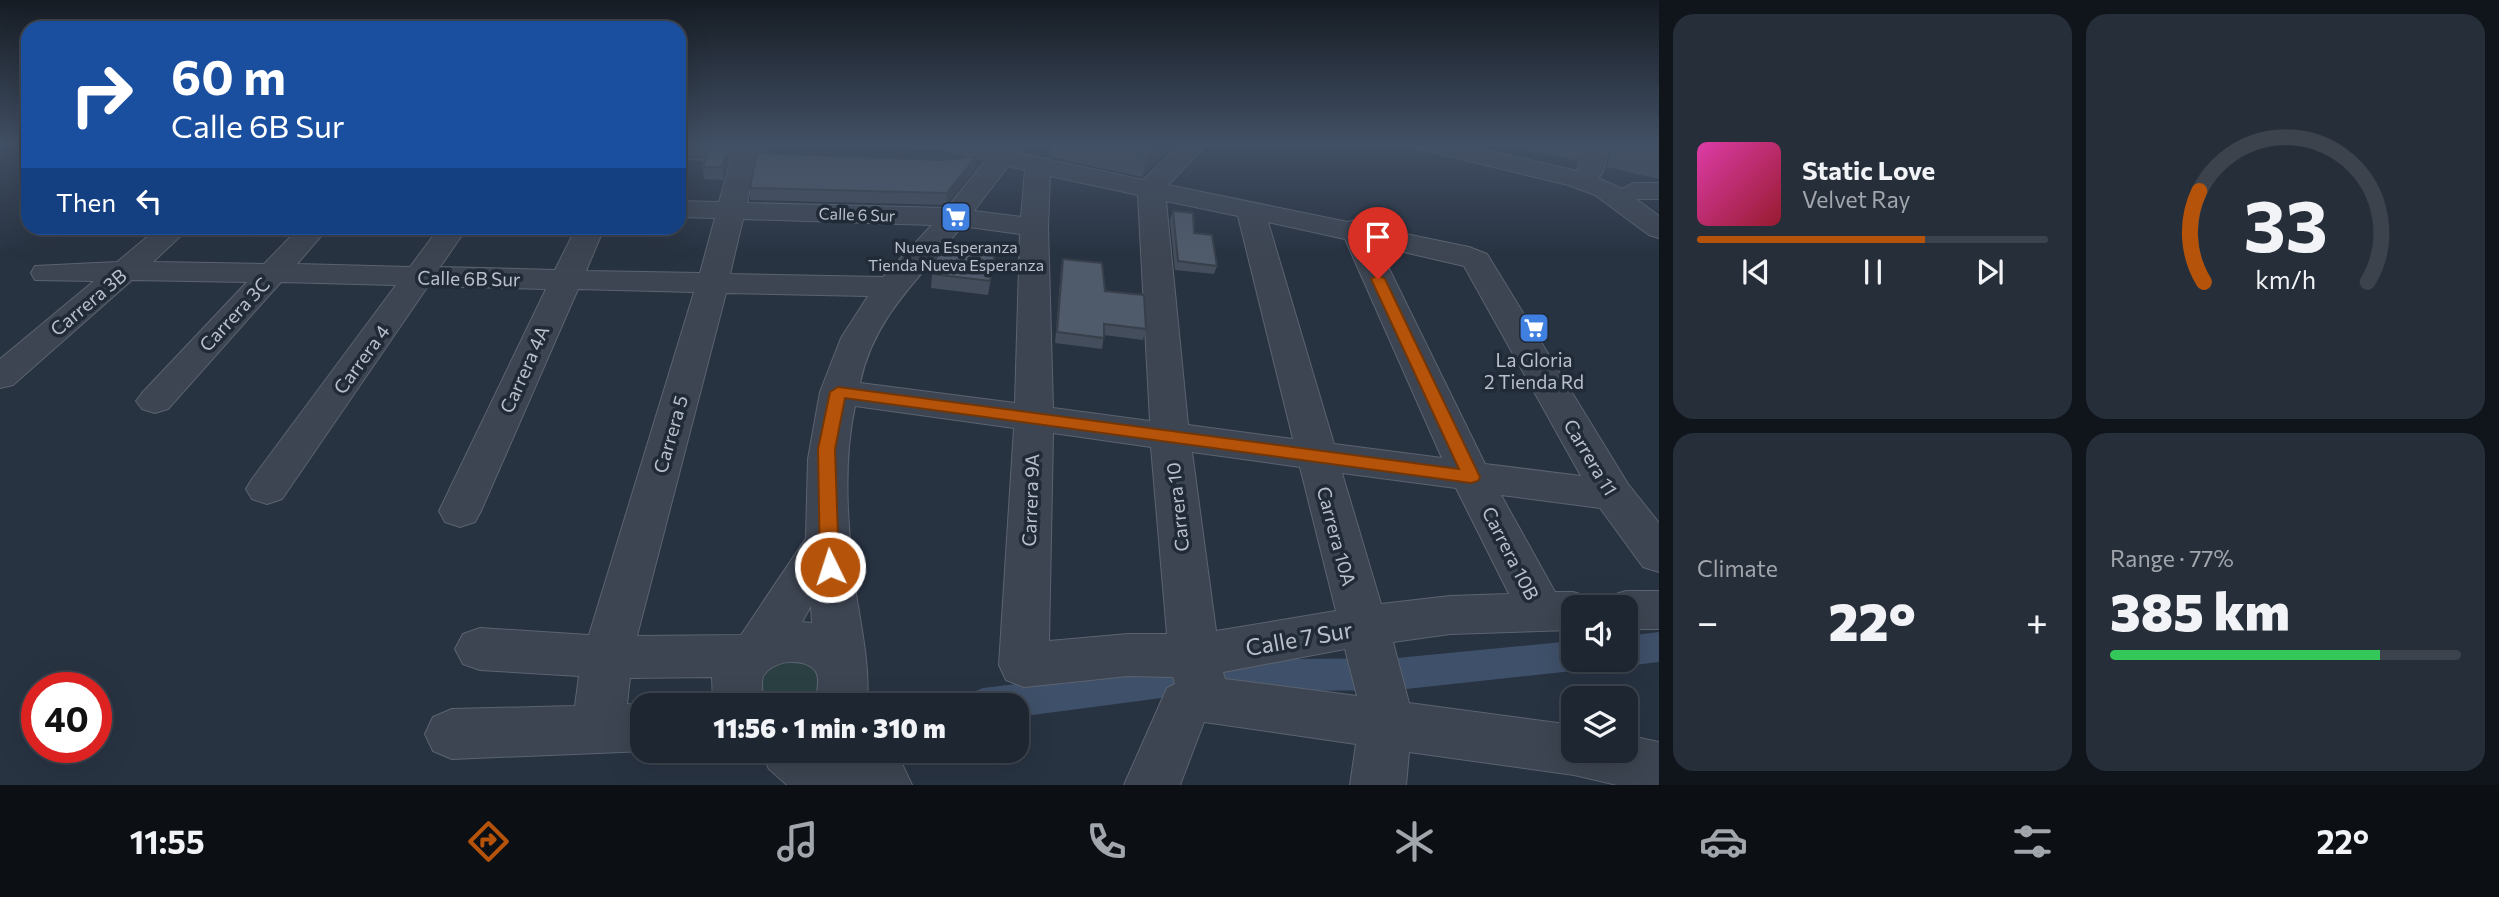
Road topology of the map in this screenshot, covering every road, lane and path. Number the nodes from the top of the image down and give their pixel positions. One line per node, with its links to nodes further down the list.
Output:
1 (739, 180): 13 (street, Carrera 5)
2 (993, 180): 14 (street)
3 (1023, 180): 15 (street, Carrera 9A)
4 (1119, 180): 8 (street)
5 (1159, 180): 8 (street)
6 (1579, 180): 17 (street)
7 (1611, 180): 9 (street)
8 (1151, 187): 10 (street); 33 (street, Carrera 10)
9 (1647, 191): 11 (street)
10 (1250, 208): 16 (street); 34 (street, Carrera 10A)
11 (1659, 208)
12 (686, 209): 13 (street, Calle 6 Sur)
13 (732, 210): 14 (street, Calle 6 Sur); 27 (street, Carrera 5)
14 (954, 217): 15 (street, Calle 6 Sur); 28 (street)
15 (1034, 227): 32 (street, Carrera 9A)
16 (1354, 229): 35 (street, Carrera 10B); 37 (street, Carrera 11)
17 (1659, 229)
18 (167, 235): 22 (street, Carrera 3B)
19 (308, 235): 24 (street, Carrera 3C)
20 (448, 235): 25 (street, Carrera 4)
21 (586, 235): 26 (street, Carrera 4A)
22 (125, 271): 23 (street, Calle 6B Sur); 24 (street, Calle 6B Sur); 29 (street, Carrera 3B)
23 (46, 273)
24 (273, 273): 25 (street, Calle 6B Sur); 31 (street, Carrera 3C)
25 (421, 276): 26 (street, Calle 6B Sur); 36 (street, Carrera 4)
26 (564, 280): 27 (street, Calle 6B Sur); 38 (street, Carrera 4A)
27 (713, 281): 28 (street, Calle 6B Sur); 46 (street, Carrera 5)
28 (891, 287): 30 (street)
29 (0, 377)
30 (838, 392): 32 (street); 39 (street)
31 (155, 401)
32 (1034, 419): 33 (street); 47 (street, Carrera 9A)
33 (1170, 436): 34 (street); 49 (street, Carrera 10)
34 (1315, 456): 35 (street); 48 (street, Carrera 10A)
35 (1471, 477): 37 (street); 43 (street, Carrera 10B)
36 (267, 489)
37 (1613, 495): 40 (street, Carrera 11)
38 (460, 511)
39 (827, 542): 45 (street); 50 (street)
40 (1659, 555)
41 (1638, 610): 42 (street)
42 (1659, 610)
43 (1557, 611): 48 (street, Calle 7 Sur)
44 (480, 649): 46 (street)
45 (754, 653): 46 (street); 50 (street); 51 (street)
46 (607, 657): 52 (street, Carrera 5)
47 (1024, 665): 49 (street, Calle 7 Sur)
48 (1375, 676): 49 (street, Calle 7 Sur); 49 (street, Calle 7 Sur); 54 (street, Calle 7 Sur); 62 (street, Carrera 10A)
49 (1196, 681): 61 (street, Carrera 10)
50 (845, 692)
51 (737, 693)
52 (620, 728): 53 (street, Carrera 5)
53 (452, 734)
54 (1561, 750)
55 (802, 763): 59 (street)
56 (874, 763): 60 (street)
57 (1613, 763): 58 (street, Calle 7 Sur)
58 (1659, 768)
59 (829, 785)
60 (884, 785)
61 (1152, 785)
62 (1378, 785)

